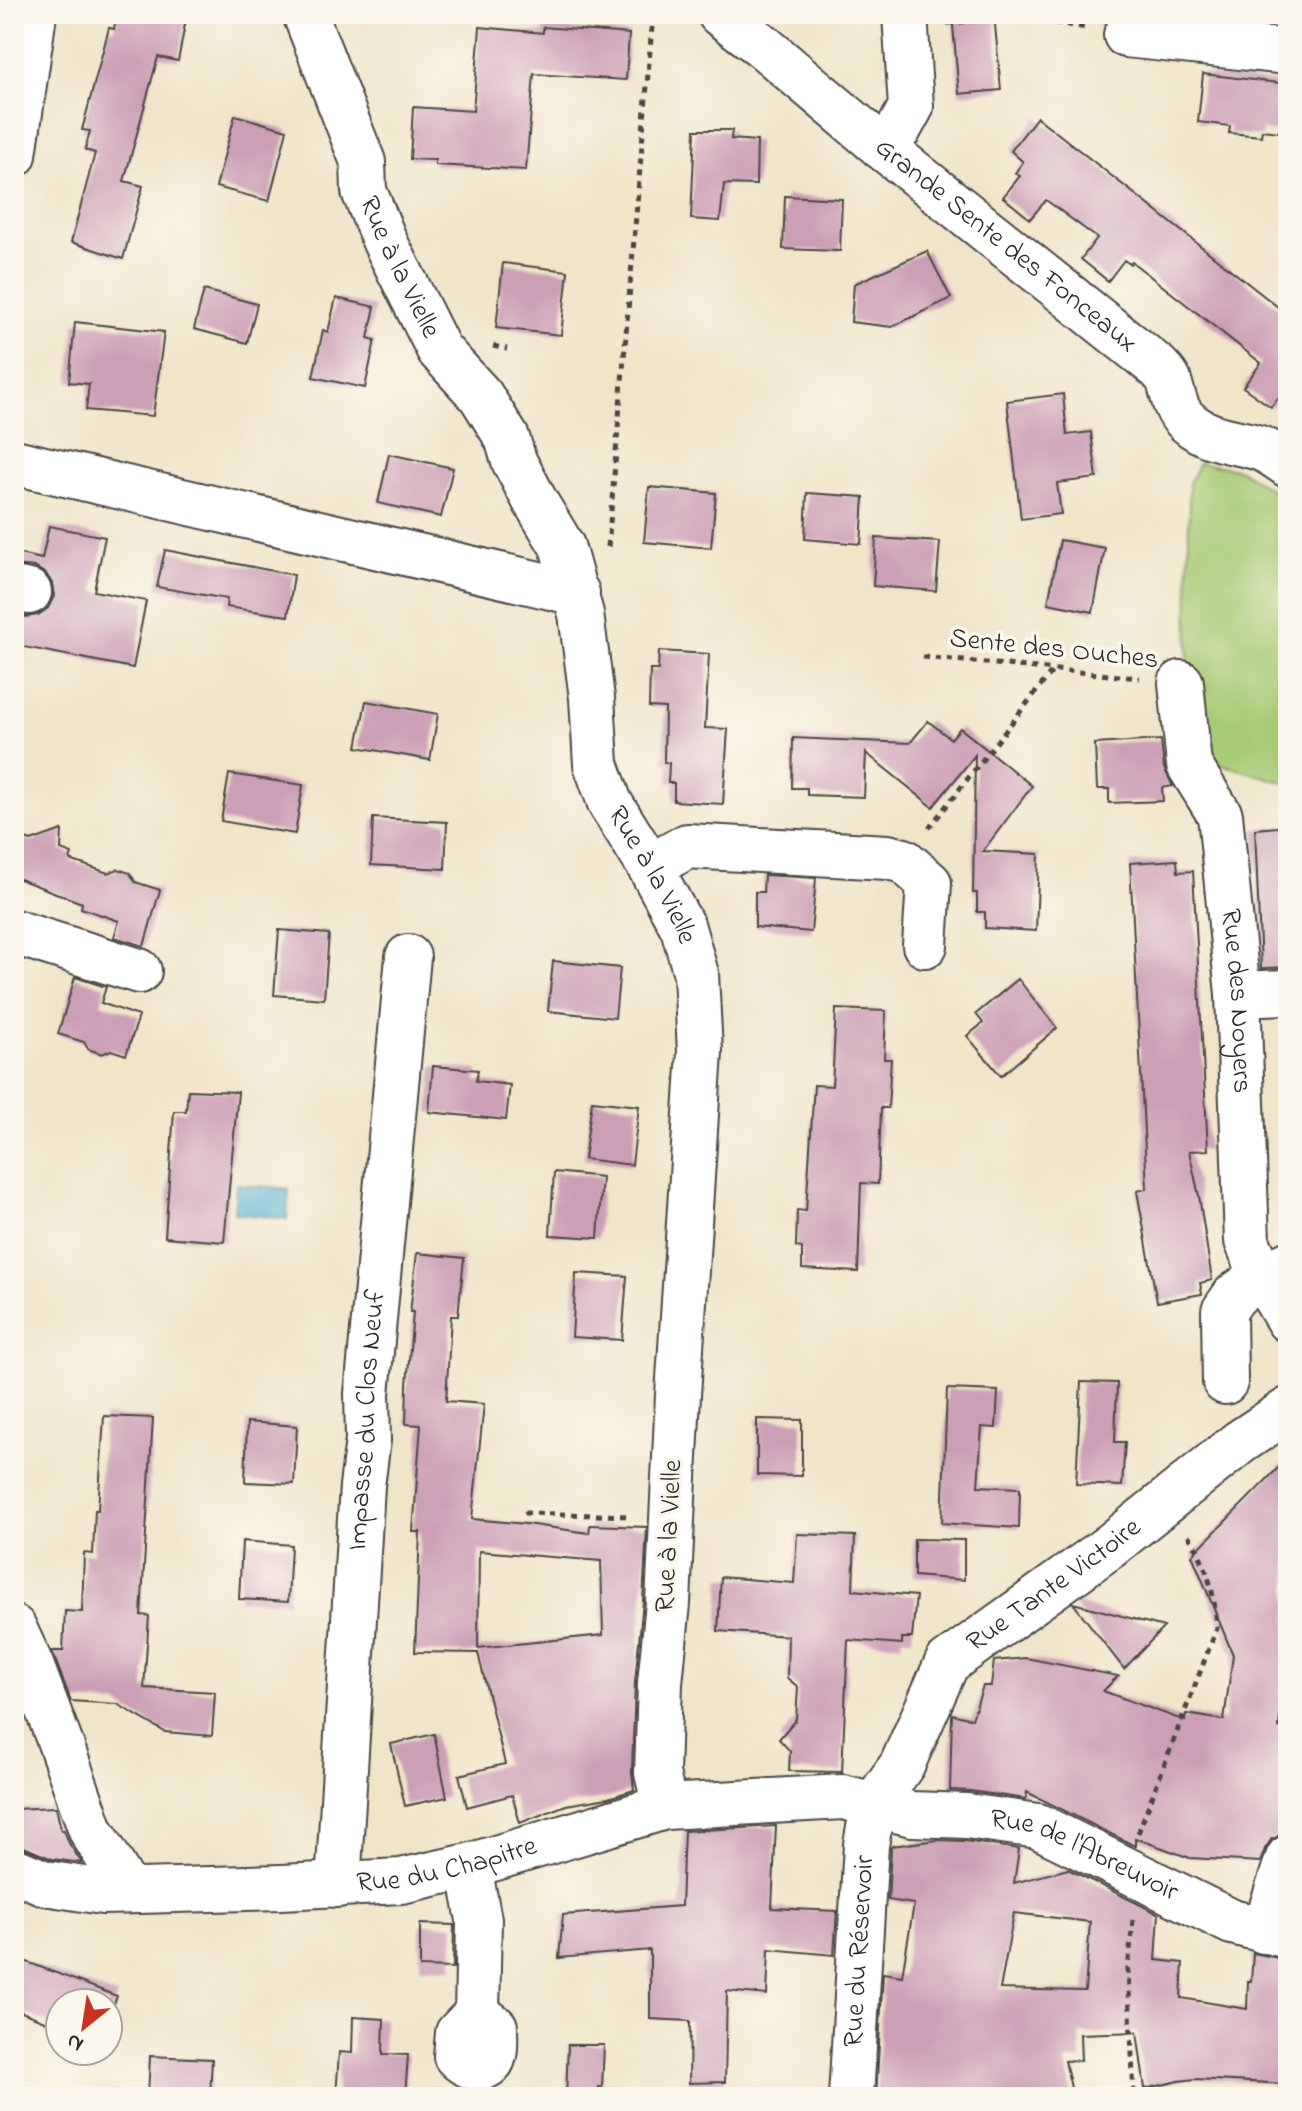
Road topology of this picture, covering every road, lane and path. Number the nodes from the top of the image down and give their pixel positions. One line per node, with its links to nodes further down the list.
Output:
1 (34, 14): 9 (street)
2 (305, 14): 12 (street, Rue à la Vielle)
3 (653, 14): 12 (path)
4 (720, 14): 8 (street, Grande Sente des Fonceaux)
5 (905, 21): 6 (path); 8 (street)
6 (1126, 35): 7 (street)
7 (1288, 52)
8 (882, 147): 11 (street, Grande Sente des Fonceaux)
9 (14, 155)
10 (14, 462): 12 (street)
11 (1288, 465)
12 (577, 593): 17 (street, Rue à la Vielle)
13 (923, 657): 14 (path, Sente des Ouches)
14 (1055, 669): 15 (path, Sente des Ouches); 16 (path)
15 (1181, 683): 23 (street, Rue des Noyers)
16 (904, 861): 17 (street); 19 (street)
17 (650, 867): 30 (street, Rue à la Vielle)
18 (14, 932): 21 (street)
19 (925, 945)
20 (408, 957): 38 (street, Impasse du Clos Neuf)
21 (139, 971)
22 (1288, 992): 23 (street)
23 (1238, 994): 24 (street, Rue des Noyers)
24 (1275, 1270): 25 (street, Rue des Noyers); 26 (street)
25 (1288, 1320)
26 (1225, 1382)
27 (1288, 1410): 28 (street, Rue Tante Victoire)
28 (1165, 1501): 32 (street, Rue Tante Victoire); 37 (path)
29 (524, 1513): 30 (path)
30 (672, 1514): 33 (street, Rue à la Vielle)
31 (14, 1628): 39 (street)
32 (873, 1806): 33 (street, Rue du Chapitre); 37 (street, Rue de l'Abreuvoir); 42 (street, Rue du Réservoir)
33 (665, 1807): 35 (street, Rue du Chapitre)
34 (1288, 1858): 40 (street)
35 (469, 1866): 38 (street, Rue du Chapitre); 41 (street)
36 (14, 1870): 39 (street, Rue du Chapitre)
37 (1131, 1872): 40 (street, Rue de l'Abreuvoir); 43 (path)
38 (338, 1885): 39 (street, Rue du Chapitre)
39 (128, 1891)
40 (1276, 1933)
41 (477, 2013)
42 (851, 2097)
43 (1134, 2097)

